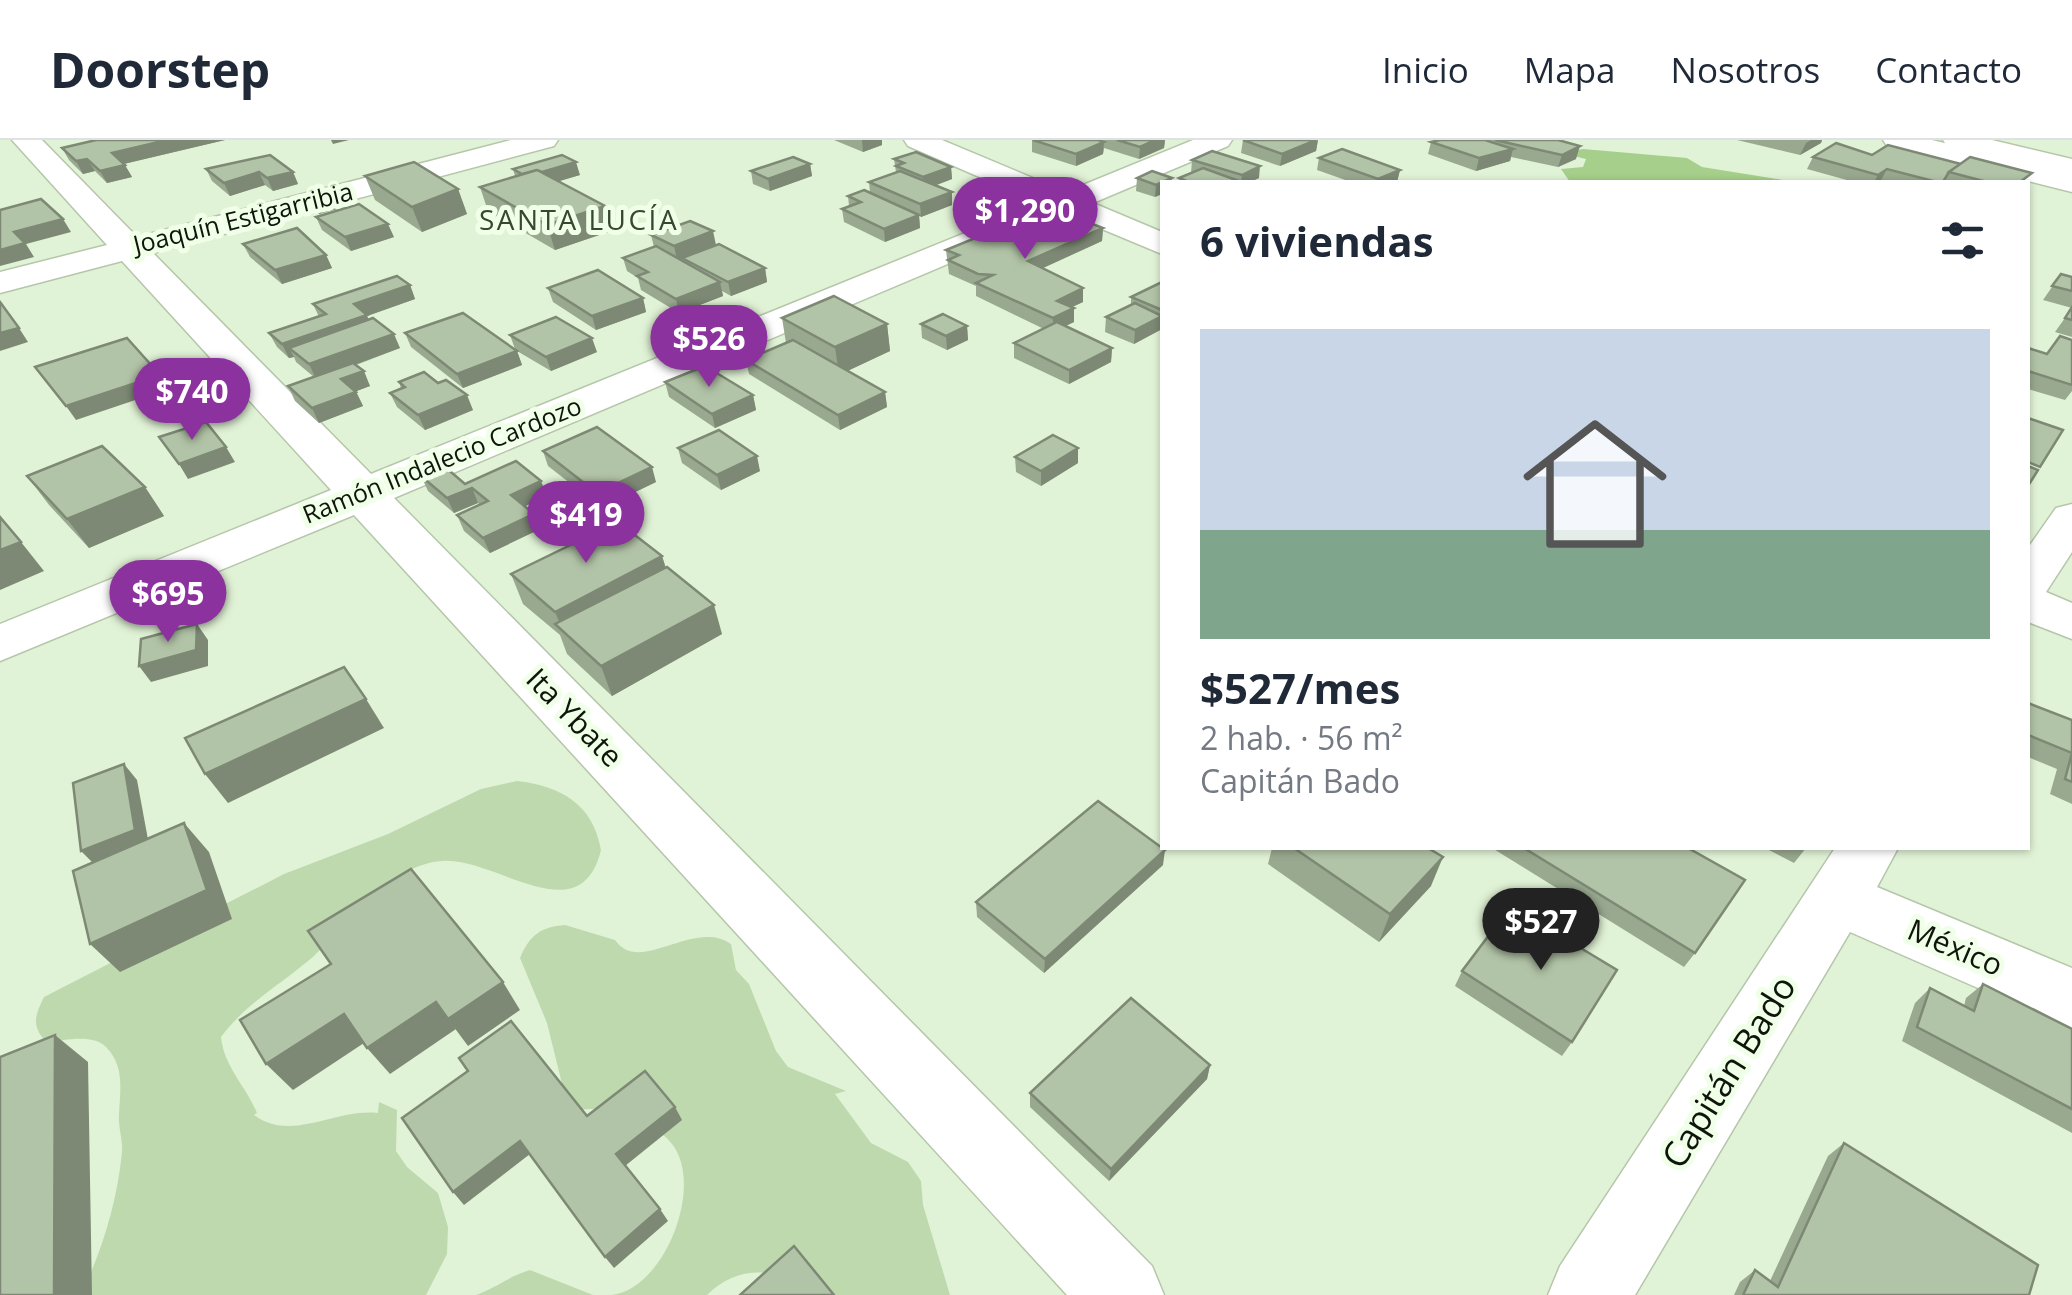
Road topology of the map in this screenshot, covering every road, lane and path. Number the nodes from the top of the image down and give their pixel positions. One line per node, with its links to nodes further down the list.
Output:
1 (26, 140): 11 (main road, Ita Ybate)
2 (544, 140): 11 (main road, Joaquín Estigarribia)
3 (918, 140): 9 (main road)
4 (1218, 140): 9 (main road, Ramón Indalecio Cardozo)
5 (1897, 140): 8 (main road)
6 (1957, 140): 7 (main road)
7 (2072, 168)
8 (2072, 183)
9 (1064, 204): 10 (main road); 13 (main road, Ramón Indalecio Cardozo)
10 (1160, 243)
11 (127, 247): 12 (main road, Joaquín Estigarribia); 13 (main road, Ita Ybate)
12 (0, 283)
13 (361, 494): 18 (main road, Ramón Indalecio Cardozo); 21 (main road, Ita Ybate)
14 (2072, 518): 15 (main road)
15 (2030, 579)
16 (2030, 604): 17 (main road)
17 (2072, 622)
18 (0, 644)
19 (1852, 873): 20 (main road, México); 22 (main road, Capitán Bado)
20 (2072, 999)
21 (1123, 1295)
22 (1589, 1295)

